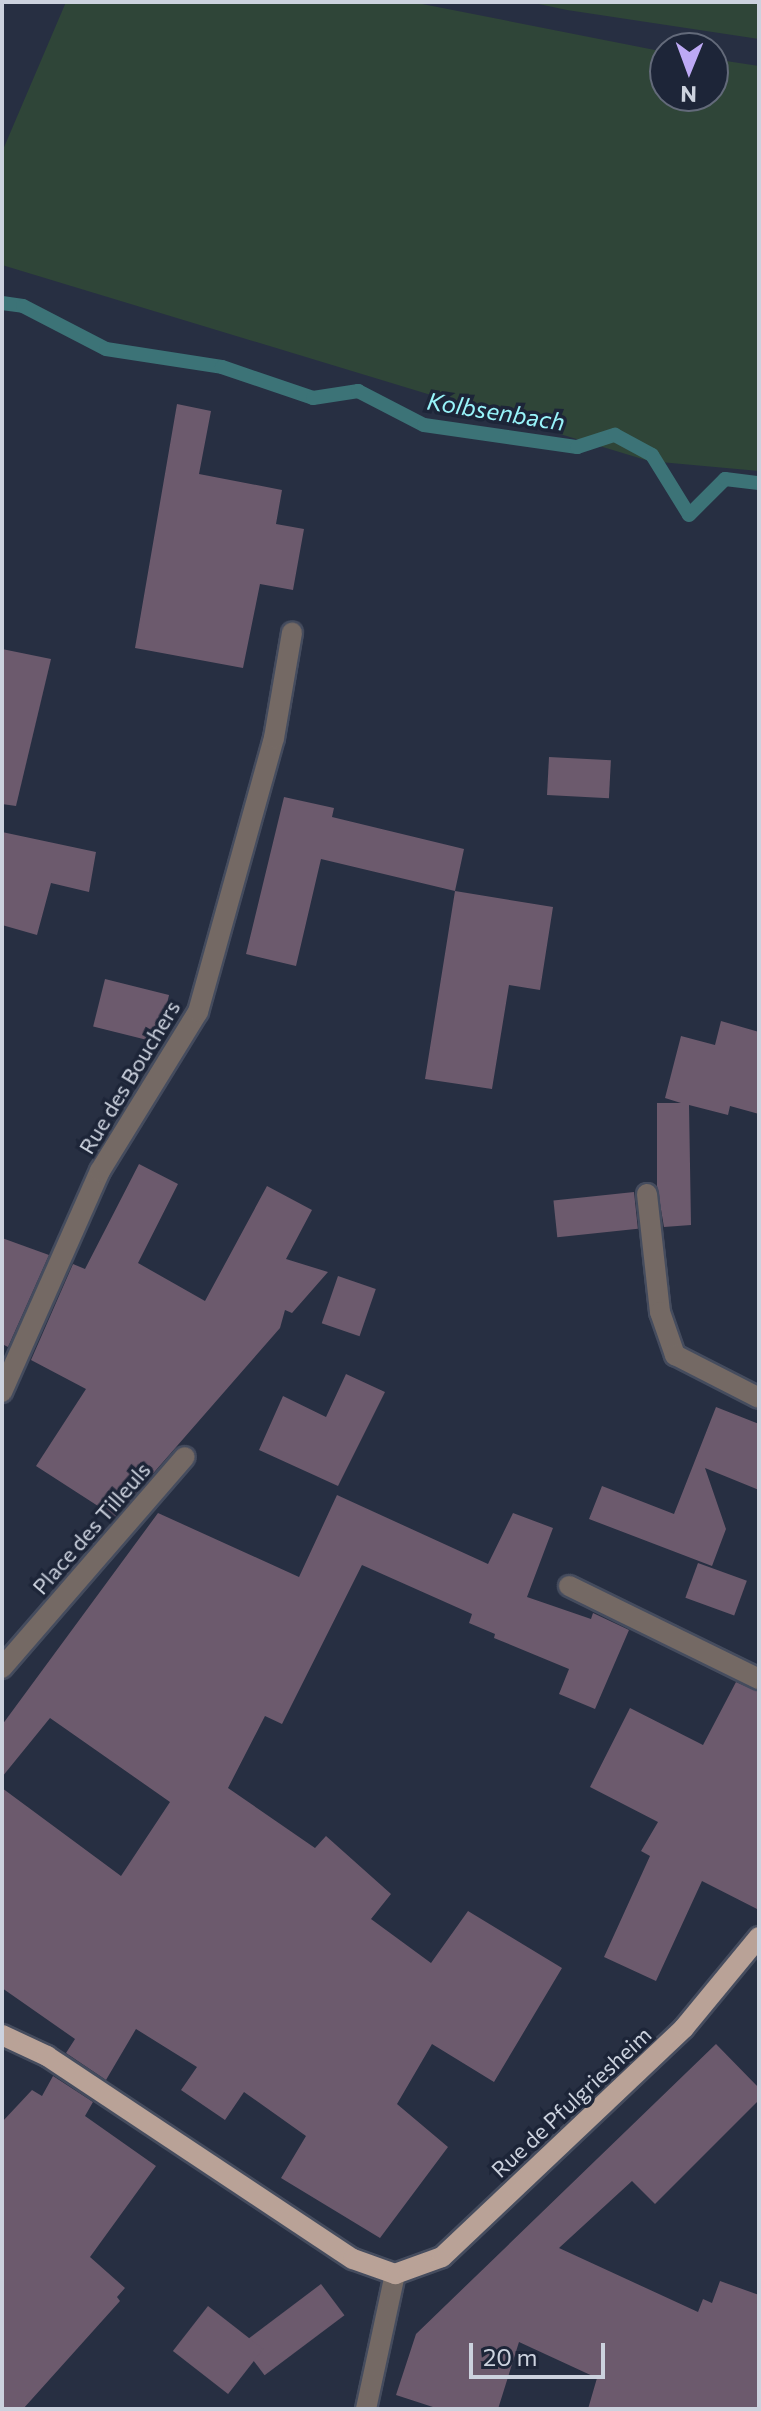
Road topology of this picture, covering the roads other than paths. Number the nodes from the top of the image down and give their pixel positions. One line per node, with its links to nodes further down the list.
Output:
1 (292, 633): 3 (street, Rue des Bouchers)
2 (647, 1194): 4 (street)
3 (2, 1392)
4 (759, 1398)
5 (185, 1457): 7 (street, Place des Tilleuls)
6 (569, 1586): 8 (street)
7 (2, 1668)
8 (759, 1679)
9 (759, 1937): 11 (main road, Rue de Pfulgriesheim)
10 (2, 2035): 11 (main road)
11 (395, 2274): 12 (street)
12 (366, 2409)

